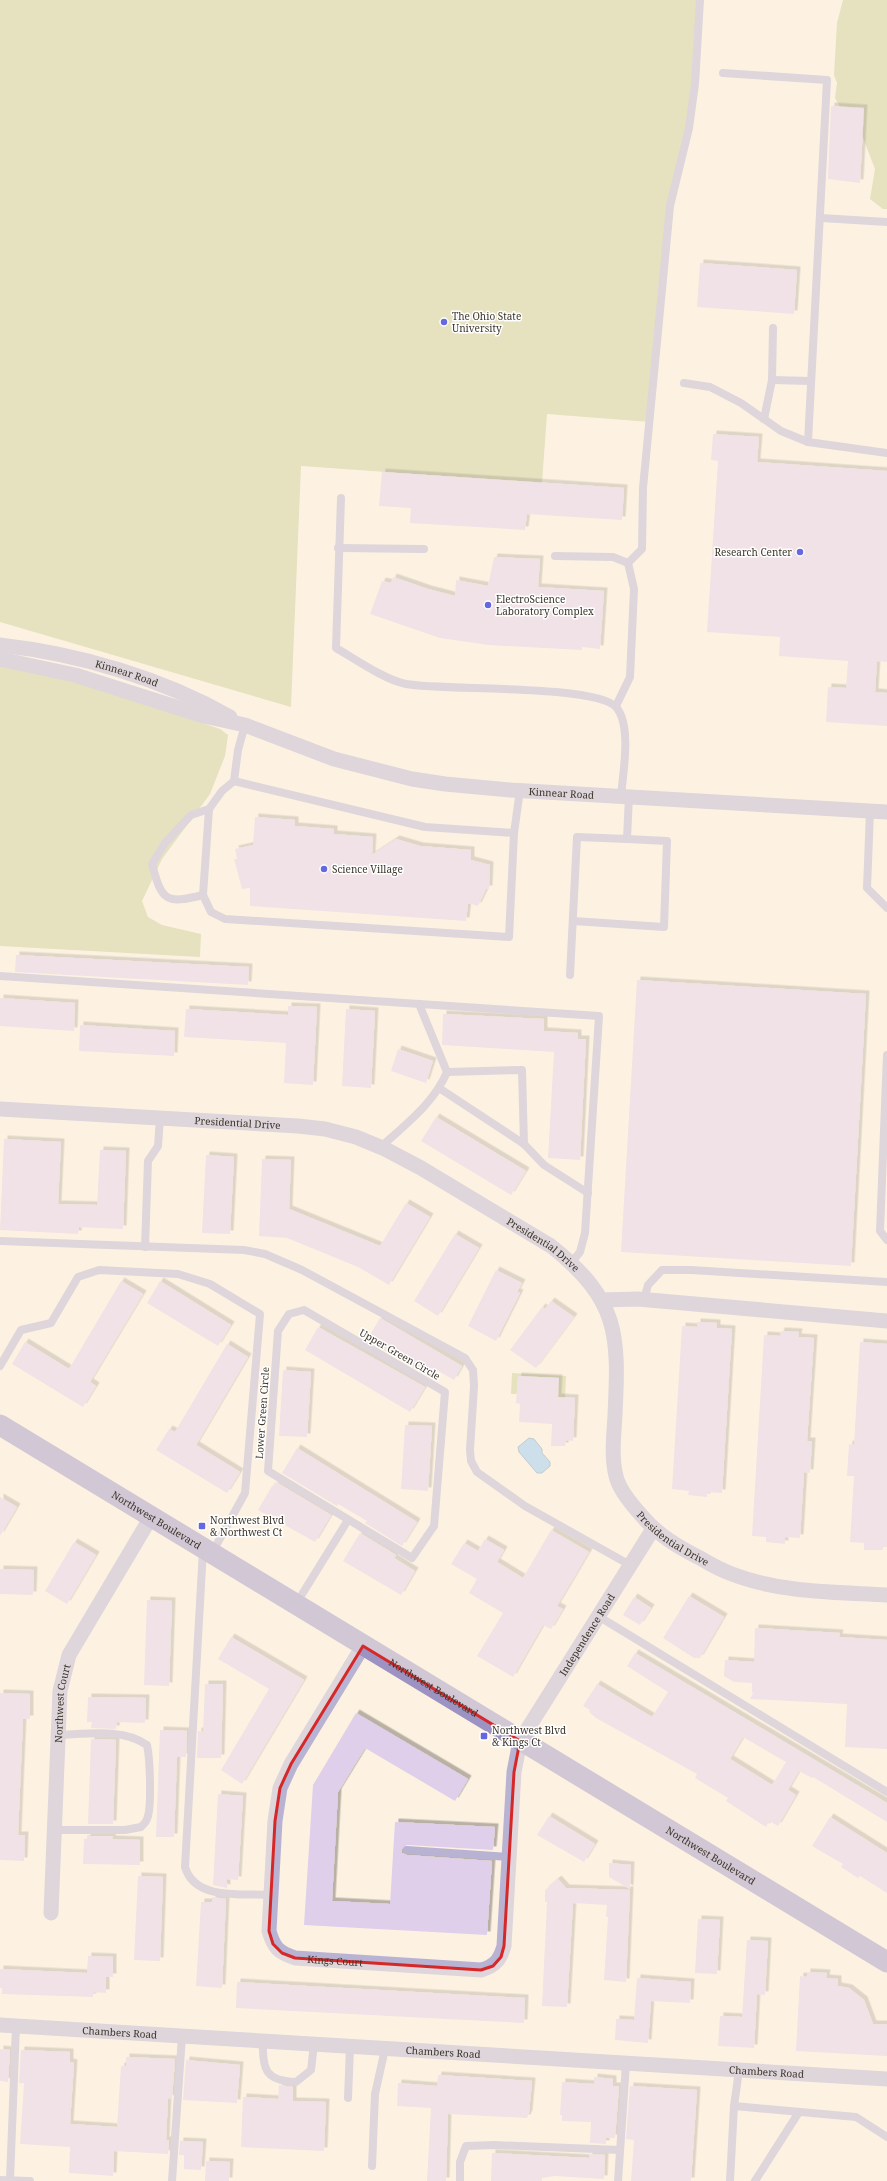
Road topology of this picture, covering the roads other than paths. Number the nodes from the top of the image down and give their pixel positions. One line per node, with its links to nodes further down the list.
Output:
1 (700, 0): 16 (lane)
2 (722, 73): 3 (lane)
3 (821, 218): 4 (lane); 7 (lane)
4 (887, 222)
5 (773, 328): 6 (lane)
6 (772, 380): 7 (lane); 9 (lane)
7 (811, 380): 10 (lane)
8 (684, 383): 9 (lane)
9 (764, 419): 10 (lane)
10 (808, 442): 11 (lane)
11 (887, 453)
12 (341, 498): 13 (lane)
13 (338, 548): 14 (lane); 19 (lane)
14 (424, 549)
15 (556, 556): 16 (lane)
16 (628, 562): 19 (lane)
17 (0, 645): 20 (street, Kinnear Road)
18 (0, 659): 20 (street, Kinnear Road)
19 (616, 706): 23 (lane)
20 (245, 725): 21 (lane); 22 (street, Kinnear Road)
21 (234, 781): 24 (lane); 27 (lane)
22 (520, 790): 23 (street, Kinnear Road); 27 (lane)
23 (625, 796): 25 (street, Kinnear Road); 28 (lane)
24 (209, 809): 29 (lane); 29 (lane)
25 (870, 811): 26 (street, Kinnear Road); 30 (lane)
26 (887, 812)
27 (514, 833): 29 (lane)
28 (627, 838): 31 (lane); 31 (lane)
29 (203, 895)
30 (887, 908)
31 (573, 921): 32 (lane)
32 (570, 975)
33 (0, 976): 34 (lane)
34 (419, 1004): 36 (lane); 42 (lane)
35 (887, 1055): 43 (lane)
36 (447, 1072): 37 (lane); 40 (lane)
37 (439, 1088): 40 (lane); 41 (lane)
38 (0, 1109): 39 (street, Presidential Drive)
39 (160, 1118): 41 (street, Presidential Drive); 45 (lane)
40 (524, 1144): 42 (lane)
41 (381, 1147): 46 (street, Presidential Drive)
42 (588, 1192): 46 (lane)
43 (887, 1240)
44 (0, 1241): 45 (lane)
45 (145, 1247): 59 (lane)
46 (572, 1262): 49 (street, Presidential Drive)
47 (887, 1282): 48 (lane)
48 (644, 1299): 49 (street); 51 (street)
49 (602, 1300): 57 (street, Presidential Drive)
50 (289, 1314): 55 (lane, Lower Green Circle); 56 (lane, Upper Green Circle)
51 (887, 1321)
52 (0, 1366): 58 (lane)
53 (0, 1425): 54 (main road, Northwest Boulevard)
54 (151, 1517): 58 (main road, Northwest Boulevard); 64 (street, Northwest Court)
55 (348, 1520): 56 (lane, Lower Green Circle); 61 (lane)
56 (434, 1526)
57 (653, 1529): 59 (street, Independence Road); 60 (street, Presidential Drive)
58 (208, 1551): 61 (main road, Northwest Boulevard); 70 (lane)
59 (630, 1565): 62 (street, Independence Road)
60 (887, 1595)
61 (296, 1605): 63 (main road, Northwest Boulevard)
62 (598, 1616): 65 (street, Independence Road); 66 (lane)
63 (364, 1646): 65 (main road, Northwest Boulevard); 70 (street, Kings Court)
64 (58, 1735): 67 (street, Northwest Court); 67 (lane)
65 (520, 1741): 69 (street, Kings Court); 72 (main road, Northwest Boulevard)
66 (887, 1792)
67 (54, 1830): 71 (street, Northwest Court)
68 (407, 1850): 69 (lane)
69 (509, 1857): 70 (street, Kings Court)
70 (271, 1895)
71 (51, 1913)
72 (887, 1962)
73 (0, 2025): 74 (street, Chambers Road)
74 (16, 2026): 75 (street, Chambers Road); 90 (lane)
75 (182, 2036): 76 (street, Chambers Road); 92 (lane)
76 (263, 2041): 77 (street, Chambers Road); 77 (lane)
77 (314, 2044): 78 (street, Chambers Road)
78 (350, 2047): 79 (street, Chambers Road); 83 (lane)
79 (386, 2049): 80 (street, Chambers Road); 88 (lane)
80 (626, 2064): 81 (street, Chambers Road); 87 (lane)
81 (739, 2070): 82 (street, Chambers Road); 84 (lane)
82 (887, 2079)
83 (348, 2098)
84 (734, 2106): 85 (lane); 95 (lane)
85 (799, 2112): 86 (lane); 96 (lane)
86 (887, 2137)
87 (620, 2150): 93 (lane); 94 (lane)
88 (372, 2166)
89 (0, 2180): 90 (lane)
90 (10, 2180): 91 (lane)
91 (30, 2181)
92 (172, 2181)
93 (460, 2181)
94 (618, 2181)
95 (730, 2181)
96 (755, 2181)

